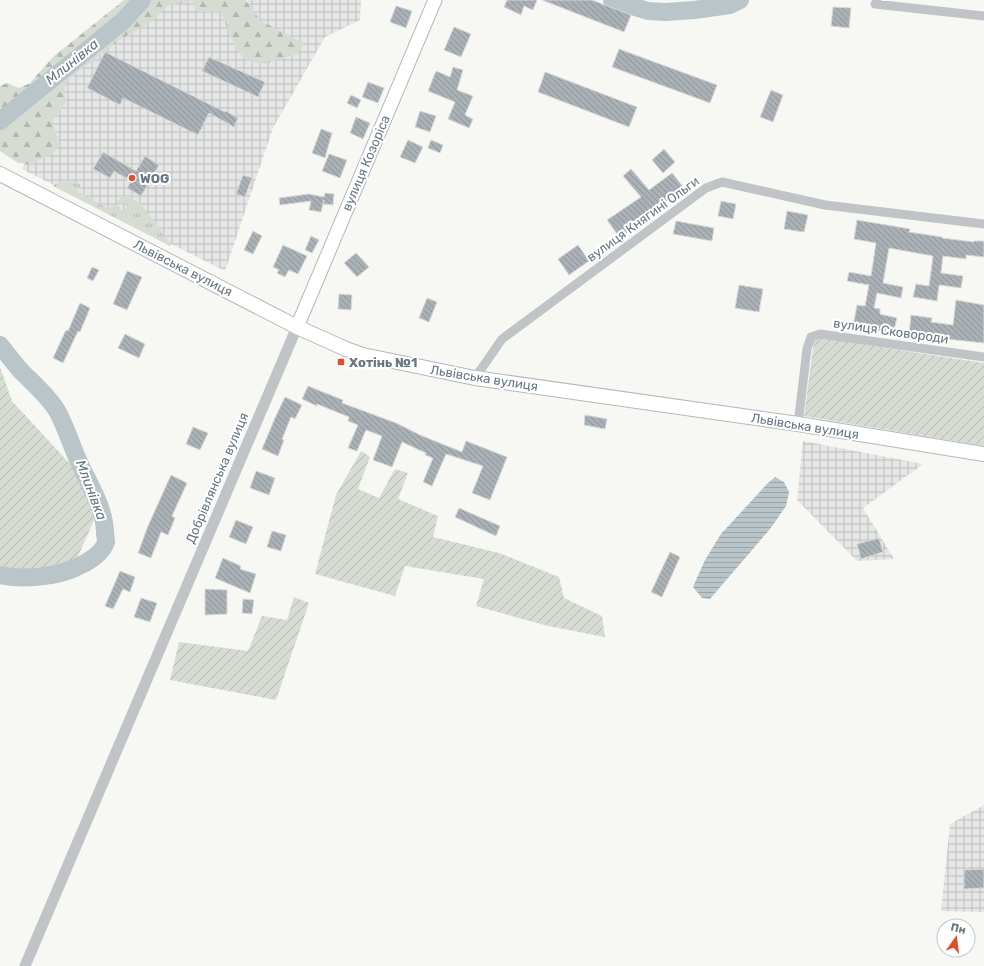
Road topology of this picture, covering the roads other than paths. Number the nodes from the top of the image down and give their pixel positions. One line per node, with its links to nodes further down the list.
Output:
1 (435, 0): 6 (main road, вулиця Козоріса)
2 (877, 0): 3 (street)
3 (984, 16)
4 (0, 174): 6 (main road, Львівська вулиця)
5 (984, 224): 8 (street, вулиця Княгині Ольги)
6 (297, 327): 8 (main road, Львівська вулиця); 11 (street, Добрівлянська вулиця)
7 (984, 357): 9 (street, вулиця Сковороди)
8 (475, 378): 9 (main road, Львівська вулиця)
9 (798, 424): 10 (main road, Львівська вулиця)
10 (984, 454)
11 (25, 966)

